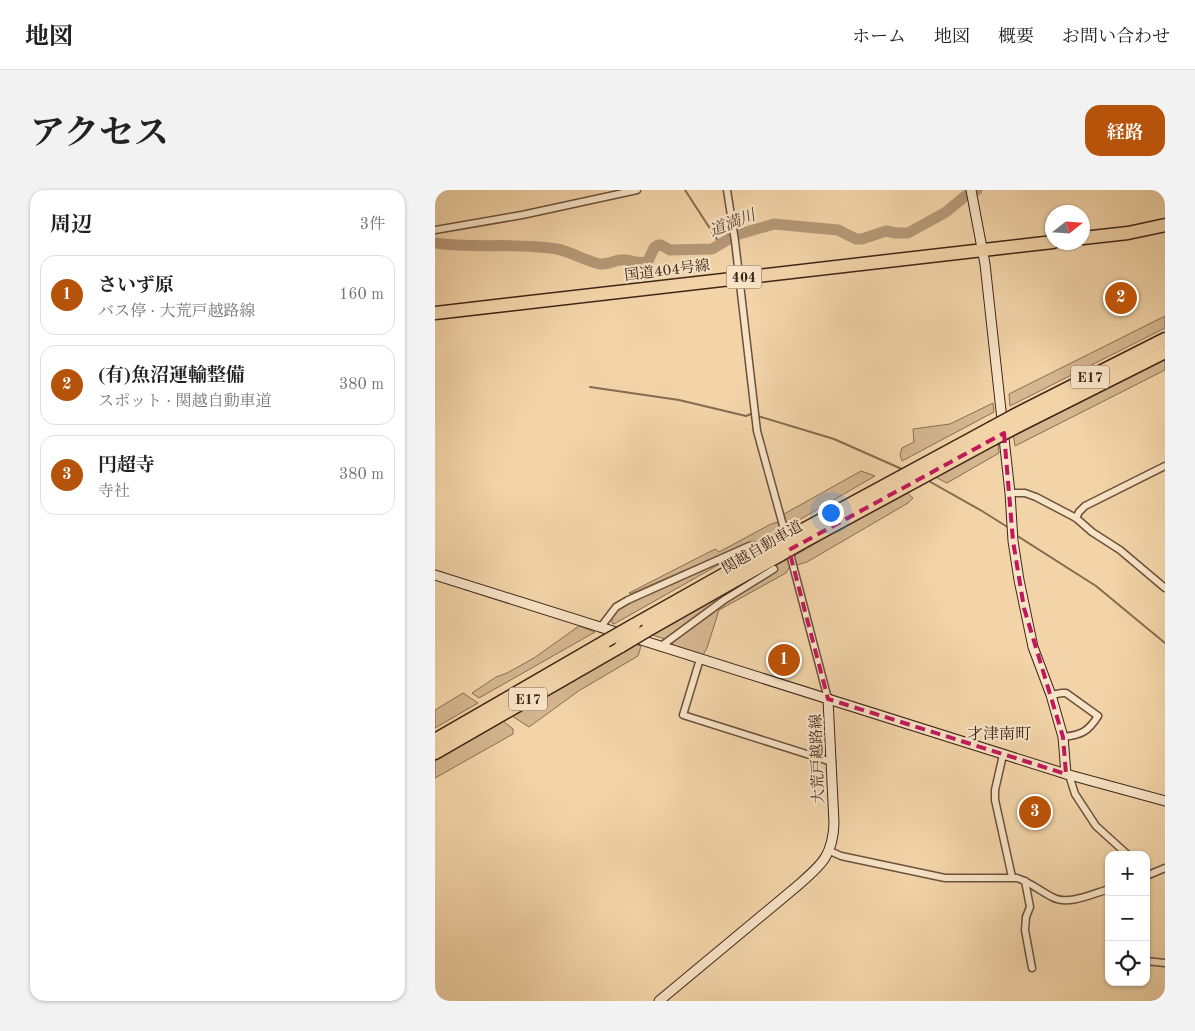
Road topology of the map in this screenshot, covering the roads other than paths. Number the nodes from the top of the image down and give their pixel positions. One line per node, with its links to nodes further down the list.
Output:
1 (637, 190): 5 (street)
2 (727, 190): 9 (street)
3 (971, 190): 8 (street)
4 (1165, 225): 6 (highway)
5 (435, 230)
6 (1090, 237)
7 (1045, 243): 8 (highway, 国道404号線 / 404)
8 (983, 251): 9 (highway, 国道404号線 / 404); 16 (street)
9 (740, 277): 10 (highway, 国道404号線 / 404); 28 (street)
10 (435, 313)
11 (1165, 339): 13 (highway, 関越自動車道 / E17)
12 (1165, 352): 13 (highway, 関越自動車道 / E17)
13 (1017, 420): 15 (highway, 関越自動車道 / E17, bridge)
14 (1165, 466): 17 (street)
15 (923, 471): 18 (highway, 関越自動車道 / E17); 18 (highway, 関越自動車道 / E17)
16 (1010, 493): 17 (street); 27 (street)
17 (1076, 518): 23 (street)
18 (800, 538): 20 (highway, 関越自動車道 / E17, bridge)
19 (749, 546): 24 (street)
20 (778, 550): 30 (highway, 関越自動車道 / E17, bridge); 31 (highway, 関越自動車道 / E17, bridge)
21 (774, 569): 25 (street)
22 (435, 575): 24 (street, 大荒戸越路線)
23 (1165, 588)
24 (600, 628): 25 (street, 大荒戸越路線)
25 (660, 647): 26 (street, 大荒戸越路線)
26 (701, 659): 28 (street, 大荒戸越路線); 33 (street)
27 (1051, 696): 29 (street); 29 (street)
28 (829, 699): 32 (street); 33 (street, 大荒戸越路線)
29 (1063, 737): 34 (street)
30 (435, 740)
31 (435, 754)
32 (1003, 754): 34 (street); 40 (street)
33 (832, 762): 36 (street, 大荒戸越路線)
34 (1067, 775): 35 (street); 37 (street)
35 (1165, 801)
36 (830, 851): 40 (street); 46 (street)
37 (1124, 851)
38 (1165, 868): 39 (street)
39 (1150, 874)
40 (1012, 877): 41 (street)
41 (1025, 881): 42 (street); 45 (street)
42 (1105, 890)
43 (1150, 961): 44 (street)
44 (1165, 963)
45 (1033, 968)
46 (659, 1001)

